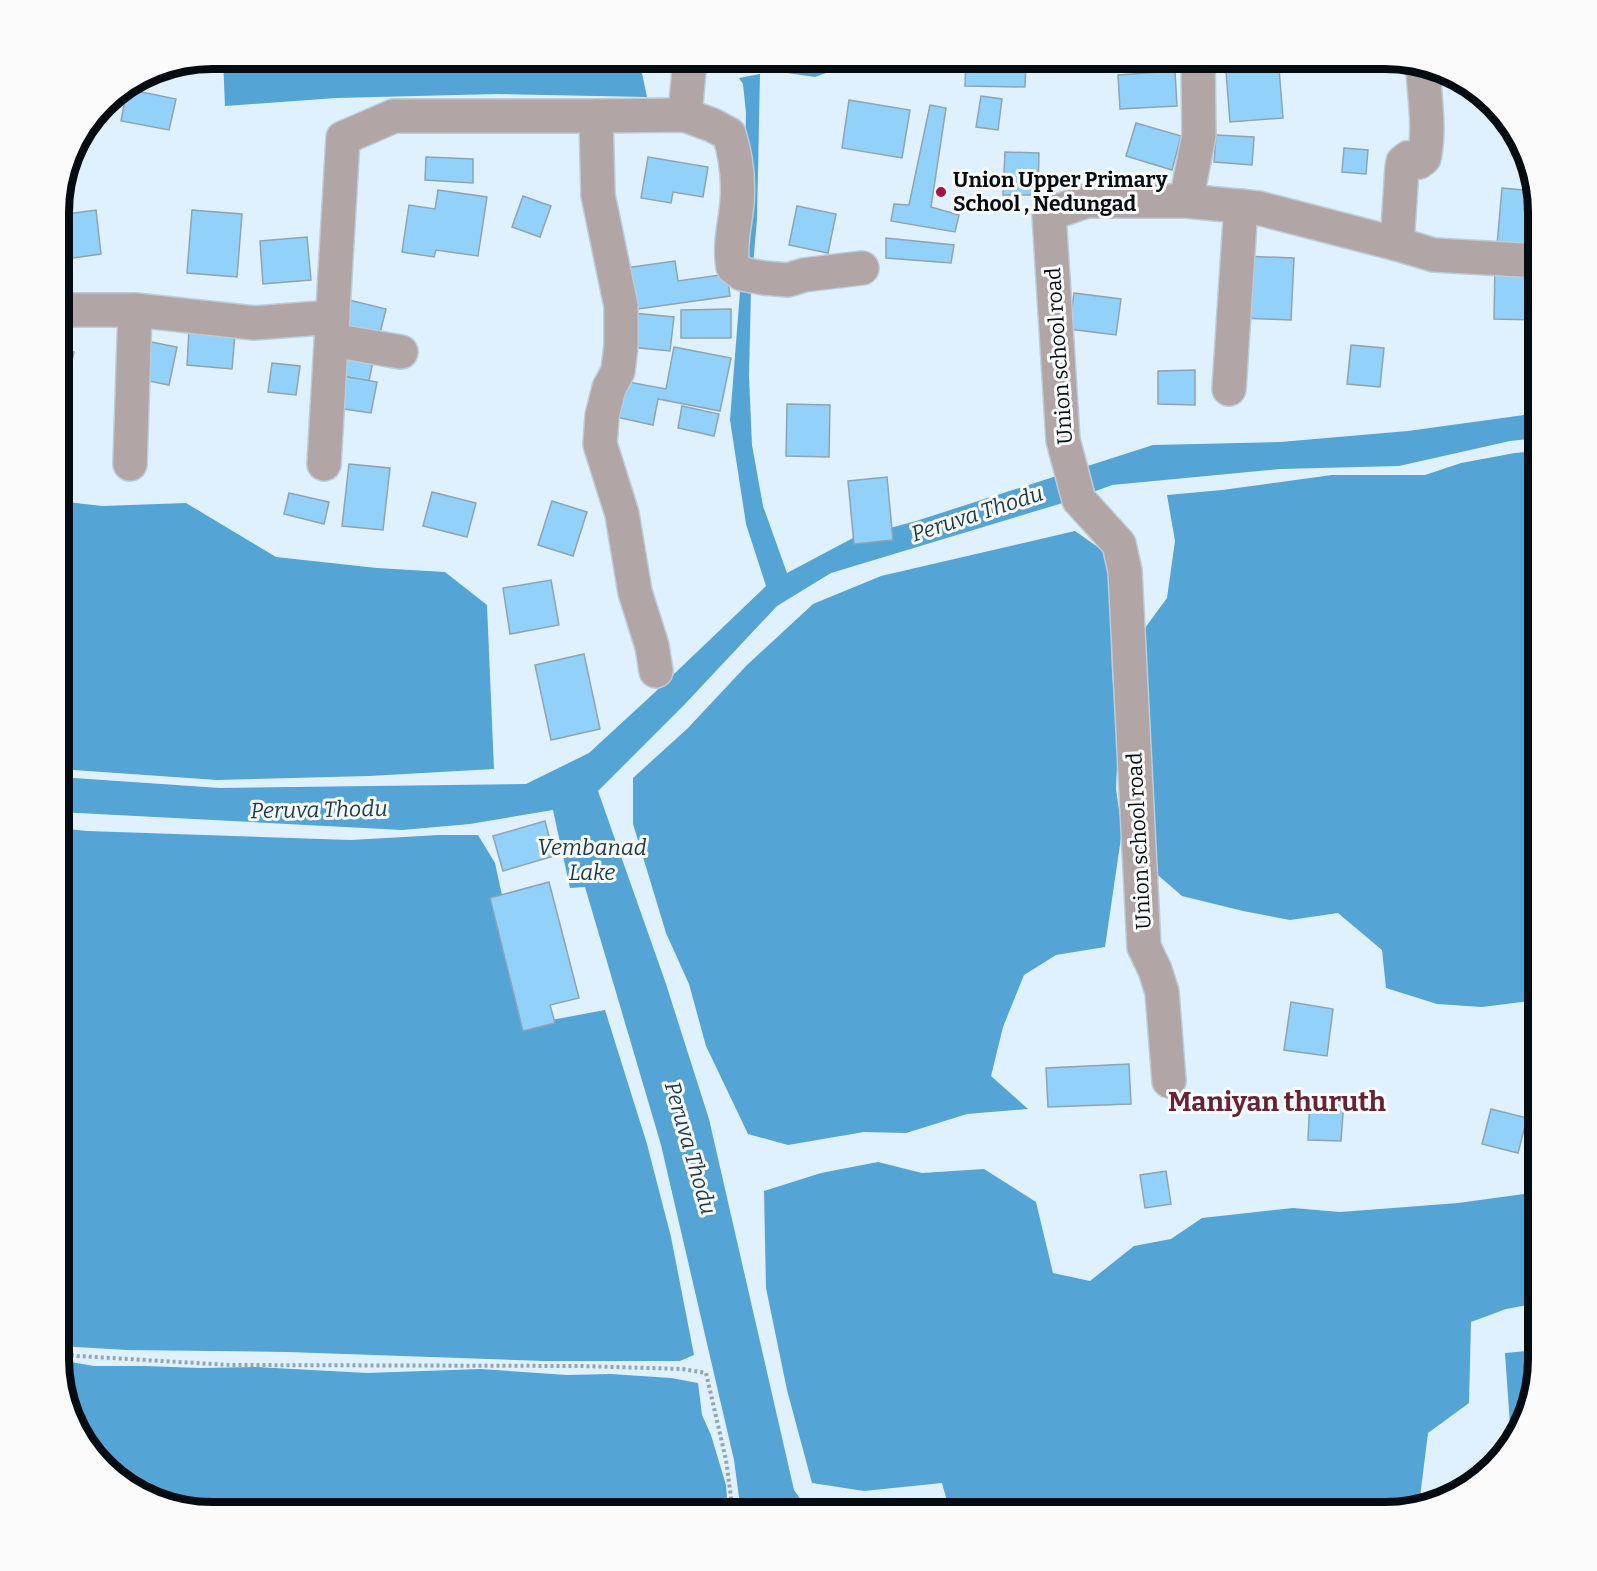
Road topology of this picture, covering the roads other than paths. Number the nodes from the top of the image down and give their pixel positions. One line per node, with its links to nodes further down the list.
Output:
1 (689, 69): 4 (street)
2 (1198, 69): 6 (street)
3 (1423, 74): 8 (street)
4 (685, 115): 5 (street); 10 (street)
5 (596, 116): 13 (street); 18 (street)
6 (1186, 201): 7 (street, Union school road); 19 (street, Union school road)
7 (1241, 206): 8 (street, Union school road); 15 (street)
8 (1397, 244): 9 (street, Union school road)
9 (1528, 260)
10 (862, 268)
11 (69, 310): 12 (street)
12 (135, 310): 13 (street); 17 (street)
13 (332, 328): 14 (street); 16 (street)
14 (401, 352)
15 (1228, 388)
16 (324, 464)
17 (130, 465)
18 (656, 671)
19 (1169, 1082)

